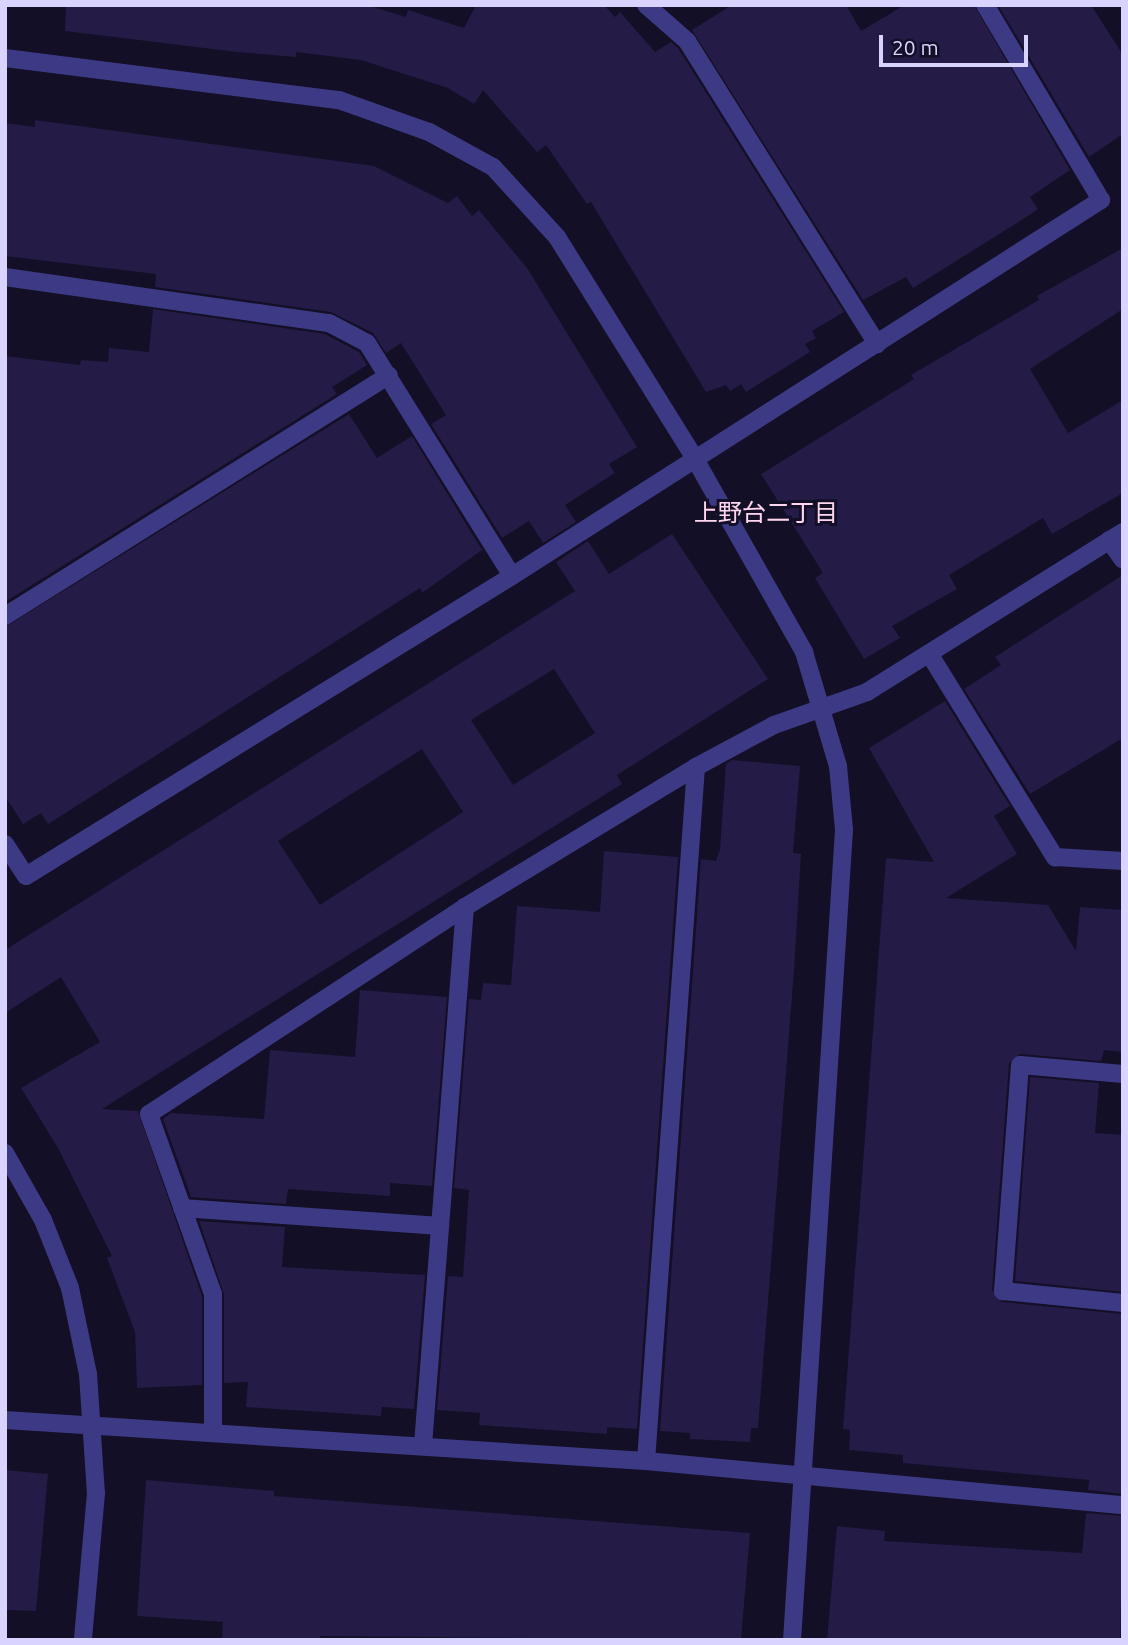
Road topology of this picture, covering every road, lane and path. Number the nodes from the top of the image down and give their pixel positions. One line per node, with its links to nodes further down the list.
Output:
1 (646, 5): 5 (street)
2 (985, 5): 5 (street)
3 (5, 58): 7 (street)
4 (5, 277): 6 (street)
5 (877, 344): 7 (street)
6 (389, 376): 10 (street); 11 (street)
7 (695, 459): 10 (street); 13 (street)
8 (1116, 536): 9 (street); 12 (street)
9 (1123, 561)
10 (512, 576): 15 (street)
11 (5, 616)
12 (930, 655): 13 (street); 16 (street)
13 (823, 707): 14 (street); 28 (street)
14 (696, 768): 17 (street); 27 (street)
15 (5, 844)
16 (1123, 861)
17 (465, 907): 20 (street); 21 (street)
18 (1123, 1074): 22 (street)
19 (5, 1153): 24 (street)
20 (182, 1208): 21 (street); 25 (street)
21 (440, 1226): 26 (street)
22 (1123, 1303)
23 (5, 1420): 24 (street)
24 (92, 1427): 25 (street); 30 (street)
25 (213, 1432): 26 (street)
26 (423, 1445): 27 (street)
27 (646, 1461): 28 (street)
28 (802, 1477): 29 (street); 31 (street)
29 (1123, 1505)
30 (83, 1640)
31 (792, 1640)

